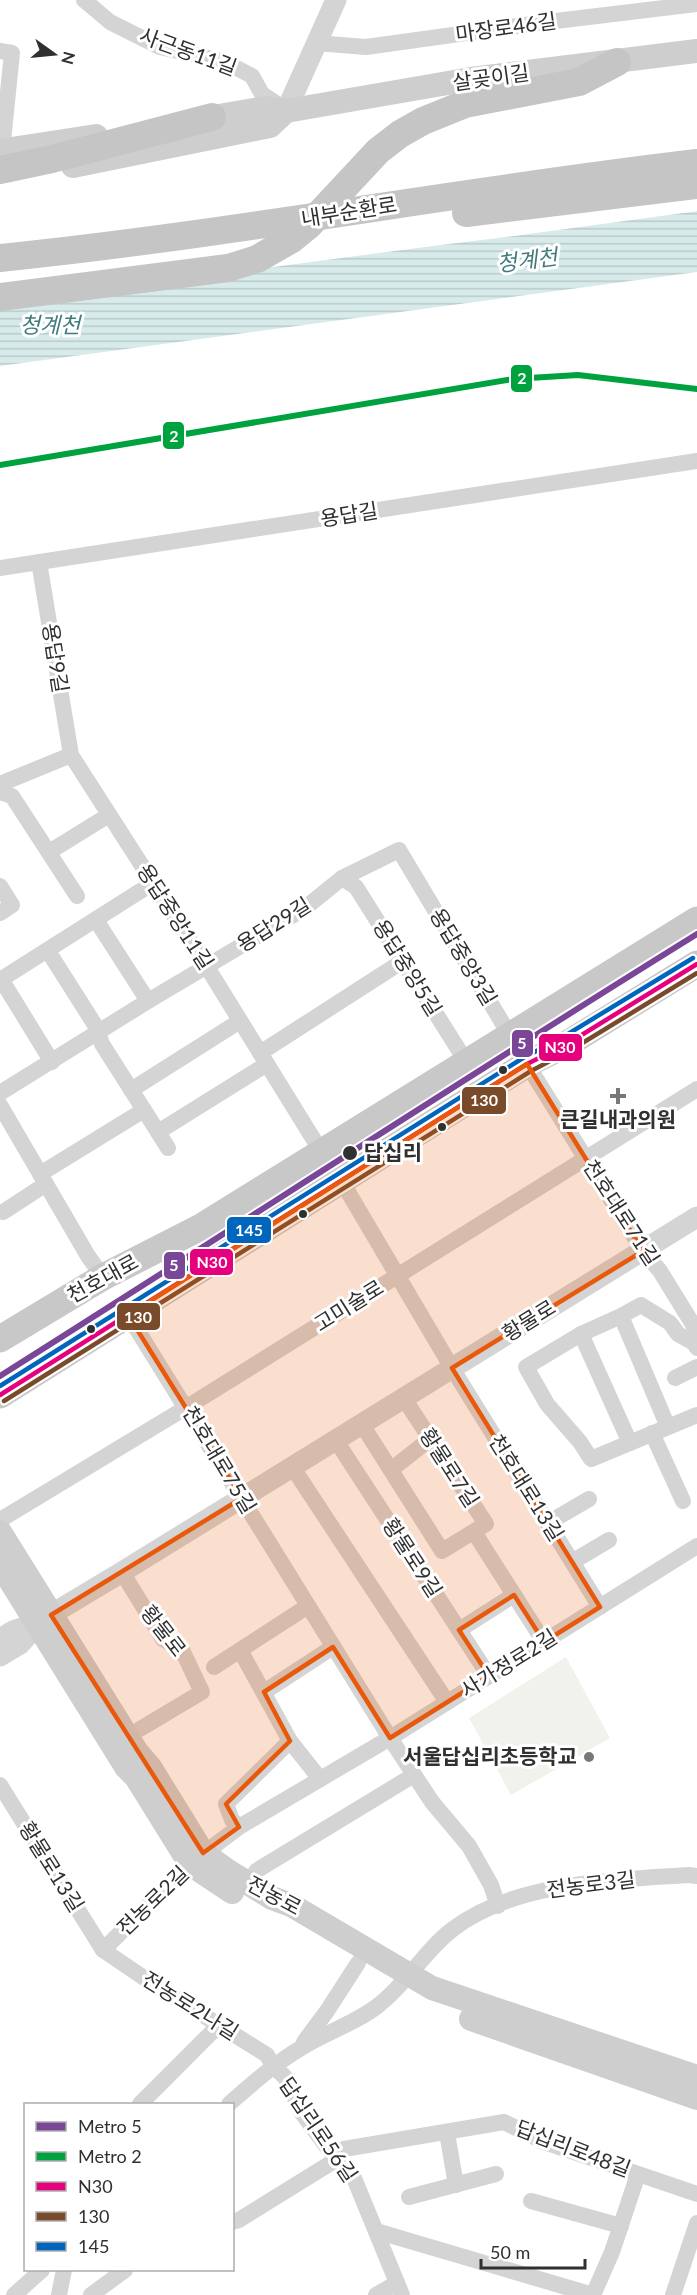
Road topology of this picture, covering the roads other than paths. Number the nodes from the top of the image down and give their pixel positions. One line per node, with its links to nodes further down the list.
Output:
1 (84, 0): 8 (street, 사근동11길)
2 (336, 0): 4 (street)
3 (697, 4): 4 (street, 마장로46길)
4 (316, 43): 8 (street)
5 (0, 51): 10 (street)
6 (697, 51): 7 (main road, 살곶이길)
7 (617, 62): 8 (main road, 살곶이길); 16 (highway)
8 (286, 111): 9 (main road, 살곶이길); 12 (main road, 살곶이길)
9 (212, 117): 10 (main road, 살곶이길); 10 (highway)
10 (1, 157)
11 (697, 163): 14 (highway, 내부순환로)
12 (0, 181)
13 (697, 185): 15 (highway, 내부순환로)
14 (0, 258)
15 (0, 274)
16 (0, 297)
17 (697, 461): 18 (street, 용답길)
18 (39, 562): 19 (street, 용답길); 20 (street, 용답9길)
19 (0, 568)
20 (71, 755): 21 (street); 23 (street, 용답중앙11길)
21 (0, 784)
22 (0, 792): 25 (street)
23 (109, 815): 25 (street); 27 (street, 용답중앙11길)
24 (399, 850): 26 (street, 용답29길); 41 (street, 용답중앙3길)
25 (49, 852): 29 (street)
26 (342, 878): 34 (street, 용답중앙5길); 36 (street, 용답29길)
27 (153, 883): 31 (street); 36 (street, 용답중앙11길)
28 (0, 886): 30 (street)
29 (77, 896)
30 (0, 913)
31 (96, 920): 33 (street); 38 (street)
32 (697, 920): 41 (main road, 천호대로)
33 (48, 951): 37 (street); 40 (street)
34 (403, 960): 42 (street); 44 (street, 용답중앙5길)
35 (697, 964): 45 (main road, 천호대로)
36 (207, 967): 38 (street, 용답29길); 39 (street, 용답중앙11길)
37 (1, 980): 43 (street)
38 (148, 1001): 40 (street, 용답29길)
39 (240, 1020): 42 (street, 용답중앙11길); 47 (street)
40 (97, 1034): 43 (street, 용답29길); 47 (street)
41 (510, 1035): 44 (main road, 천호대로); 45 (street, 용답중앙3길)
42 (264, 1059): 51 (street); 53 (street, 용답중앙11길)
43 (52, 1062): 48 (street, 용답29길)
44 (466, 1063): 53 (main road, 천호대로)
45 (527, 1064): 54 (street, 천호대로71길); 56 (main road, 천호대로)
46 (697, 1089): 54 (street, 고미술로)
47 (131, 1090): 50 (street)
48 (0, 1093)
49 (0, 1105): 55 (street)
50 (144, 1110): 51 (street); 55 (street)
51 (158, 1132): 52 (street)
52 (168, 1148)
53 (322, 1153): 61 (main road, 천호대로)
54 (586, 1159): 59 (street, 천호대로71길); 60 (street, 고미술로)
55 (43, 1179): 57 (street); 61 (street)
56 (341, 1180): 60 (street, 천호대로13길); 62 (main road, 천호대로)
57 (3, 1212)
58 (697, 1217): 59 (street, 황물로)
59 (643, 1251): 64 (street, 천호대로71길); 69 (street, 황물로)
60 (397, 1276): 69 (street, 천호대로13길); 73 (street, 고미술로)
61 (103, 1277): 66 (main road, 천호대로)
62 (128, 1315): 71 (main road, 천호대로); 73 (street, 천호대로75길)
63 (621, 1316): 65 (street); 67 (street); 76 (street)
64 (697, 1331)
65 (581, 1334): 79 (street); 79 (street)
66 (0, 1339)
67 (697, 1348)
68 (697, 1367): 70 (street)
69 (452, 1368): 72 (street, 황물로); 86 (street, 천호대로13길)
70 (675, 1378)
71 (0, 1395)
72 (403, 1397): 75 (street, 황물로); 78 (street, 황물로7길)
73 (187, 1407): 82 (street, 천호대로75길); 85 (street, 고미술로)
74 (697, 1415): 76 (street)
75 (361, 1423): 77 (street, 황물로); 81 (street)
76 (660, 1430): 79 (street); 84 (street)
77 (335, 1439): 80 (street, 황물로); 98 (street, 황물로9길)
78 (430, 1439): 81 (street); 88 (street, 황물로7길)
79 (630, 1443)
80 (293, 1468): 82 (street, 황물로); 107 (street)
81 (392, 1469): 88 (street)
82 (242, 1498): 93 (street, 황물로); 95 (street, 천호대로75길)
83 (589, 1499): 86 (street)
84 (683, 1501)
85 (0, 1520)
86 (548, 1523): 91 (street, 천호대로13길)
87 (0, 1532): 97 (main road, 전농로)
88 (474, 1532): 94 (street, 황물로7길)
89 (609, 1540): 91 (street)
90 (697, 1546): 96 (street, 사가정로2길)
91 (572, 1562): 96 (street, 천호대로13길)
92 (0, 1564): 97 (main road, 전농로)
93 (122, 1572): 97 (street, 황물로); 108 (street, 황물로)
94 (514, 1595): 98 (street); 100 (street, 황물로7길)
95 (308, 1606): 101 (street, 천호대로75길); 102 (street)
96 (600, 1607): 100 (street, 사가정로2길)
97 (44, 1619): 99 (street, 황물로); 103 (street, 황물로); 115 (main road, 전농로)
98 (459, 1630): 105 (street, 황물로9길)
99 (0, 1639)
100 (544, 1642): 105 (street, 사가정로2길)
101 (333, 1647): 106 (street); 109 (street, 천호대로75길)
102 (240, 1650): 104 (street); 106 (street)
103 (0, 1656)
104 (214, 1667)
105 (489, 1676): 107 (street, 사가정로2길)
106 (264, 1692): 110 (street)
107 (447, 1702): 109 (street, 사가정로2길)
108 (140, 1729)
109 (390, 1738): 111 (street, 천호대로75길); 112 (street, 사가정로2길)
110 (290, 1741): 112 (street); 114 (street)
111 (414, 1775): 116 (street); 118 (street, 천호대로75길)
112 (320, 1779): 114 (street, 사가정로2길)
113 (0, 1785): 119 (street, 황물로13길)
114 (239, 1827): 115 (street, 사가정로2길)
115 (197, 1858): 119 (street, 전농로2길); 120 (main road, 전농로); 121 (main road, 전농로)
116 (256, 1871)
117 (697, 1876): 118 (street, 전농로3길)
118 (498, 1906): 121 (street, 전농로3길)
119 (103, 1950): 122 (street, 전농로2나길)
120 (358, 1963): 121 (main road, 전농로); 123 (street)
121 (405, 1980): 123 (street, 전농로3길); 125 (main road, 전농로); 126 (main road, 전농로)
122 (219, 2025): 124 (street, 전농로2나길); 127 (street)
123 (300, 2048): 124 (street, 전농로3길)
124 (273, 2066): 128 (street, 전농로3길); 130 (street, 답십리로56길)
125 (697, 2078)
126 (697, 2098)
127 (141, 2103)
128 (230, 2103)
129 (447, 2133): 130 (street, 답십리로48길); 132 (street, 답십리로48길); 133 (street)
130 (339, 2158): 137 (street); 140 (street, 답십리로56길)
131 (496, 2174): 133 (street)
132 (638, 2174): 134 (street, 답십리로48길); 139 (street)
133 (456, 2185): 135 (street)
134 (697, 2194)
135 (409, 2197)
136 (531, 2201): 139 (street)
137 (234, 2221)
138 (697, 2223): 150 (street)
139 (621, 2226): 149 (street)
140 (376, 2231): 144 (street, 답십리로56길); 149 (street)
141 (41, 2271): 145 (street)
142 (64, 2271): 146 (street)
143 (124, 2271): 147 (street)
144 (400, 2289): 148 (street)
145 (14, 2295)
146 (59, 2295)
147 (91, 2295)
148 (376, 2295)
149 (593, 2295)
150 (673, 2295)

